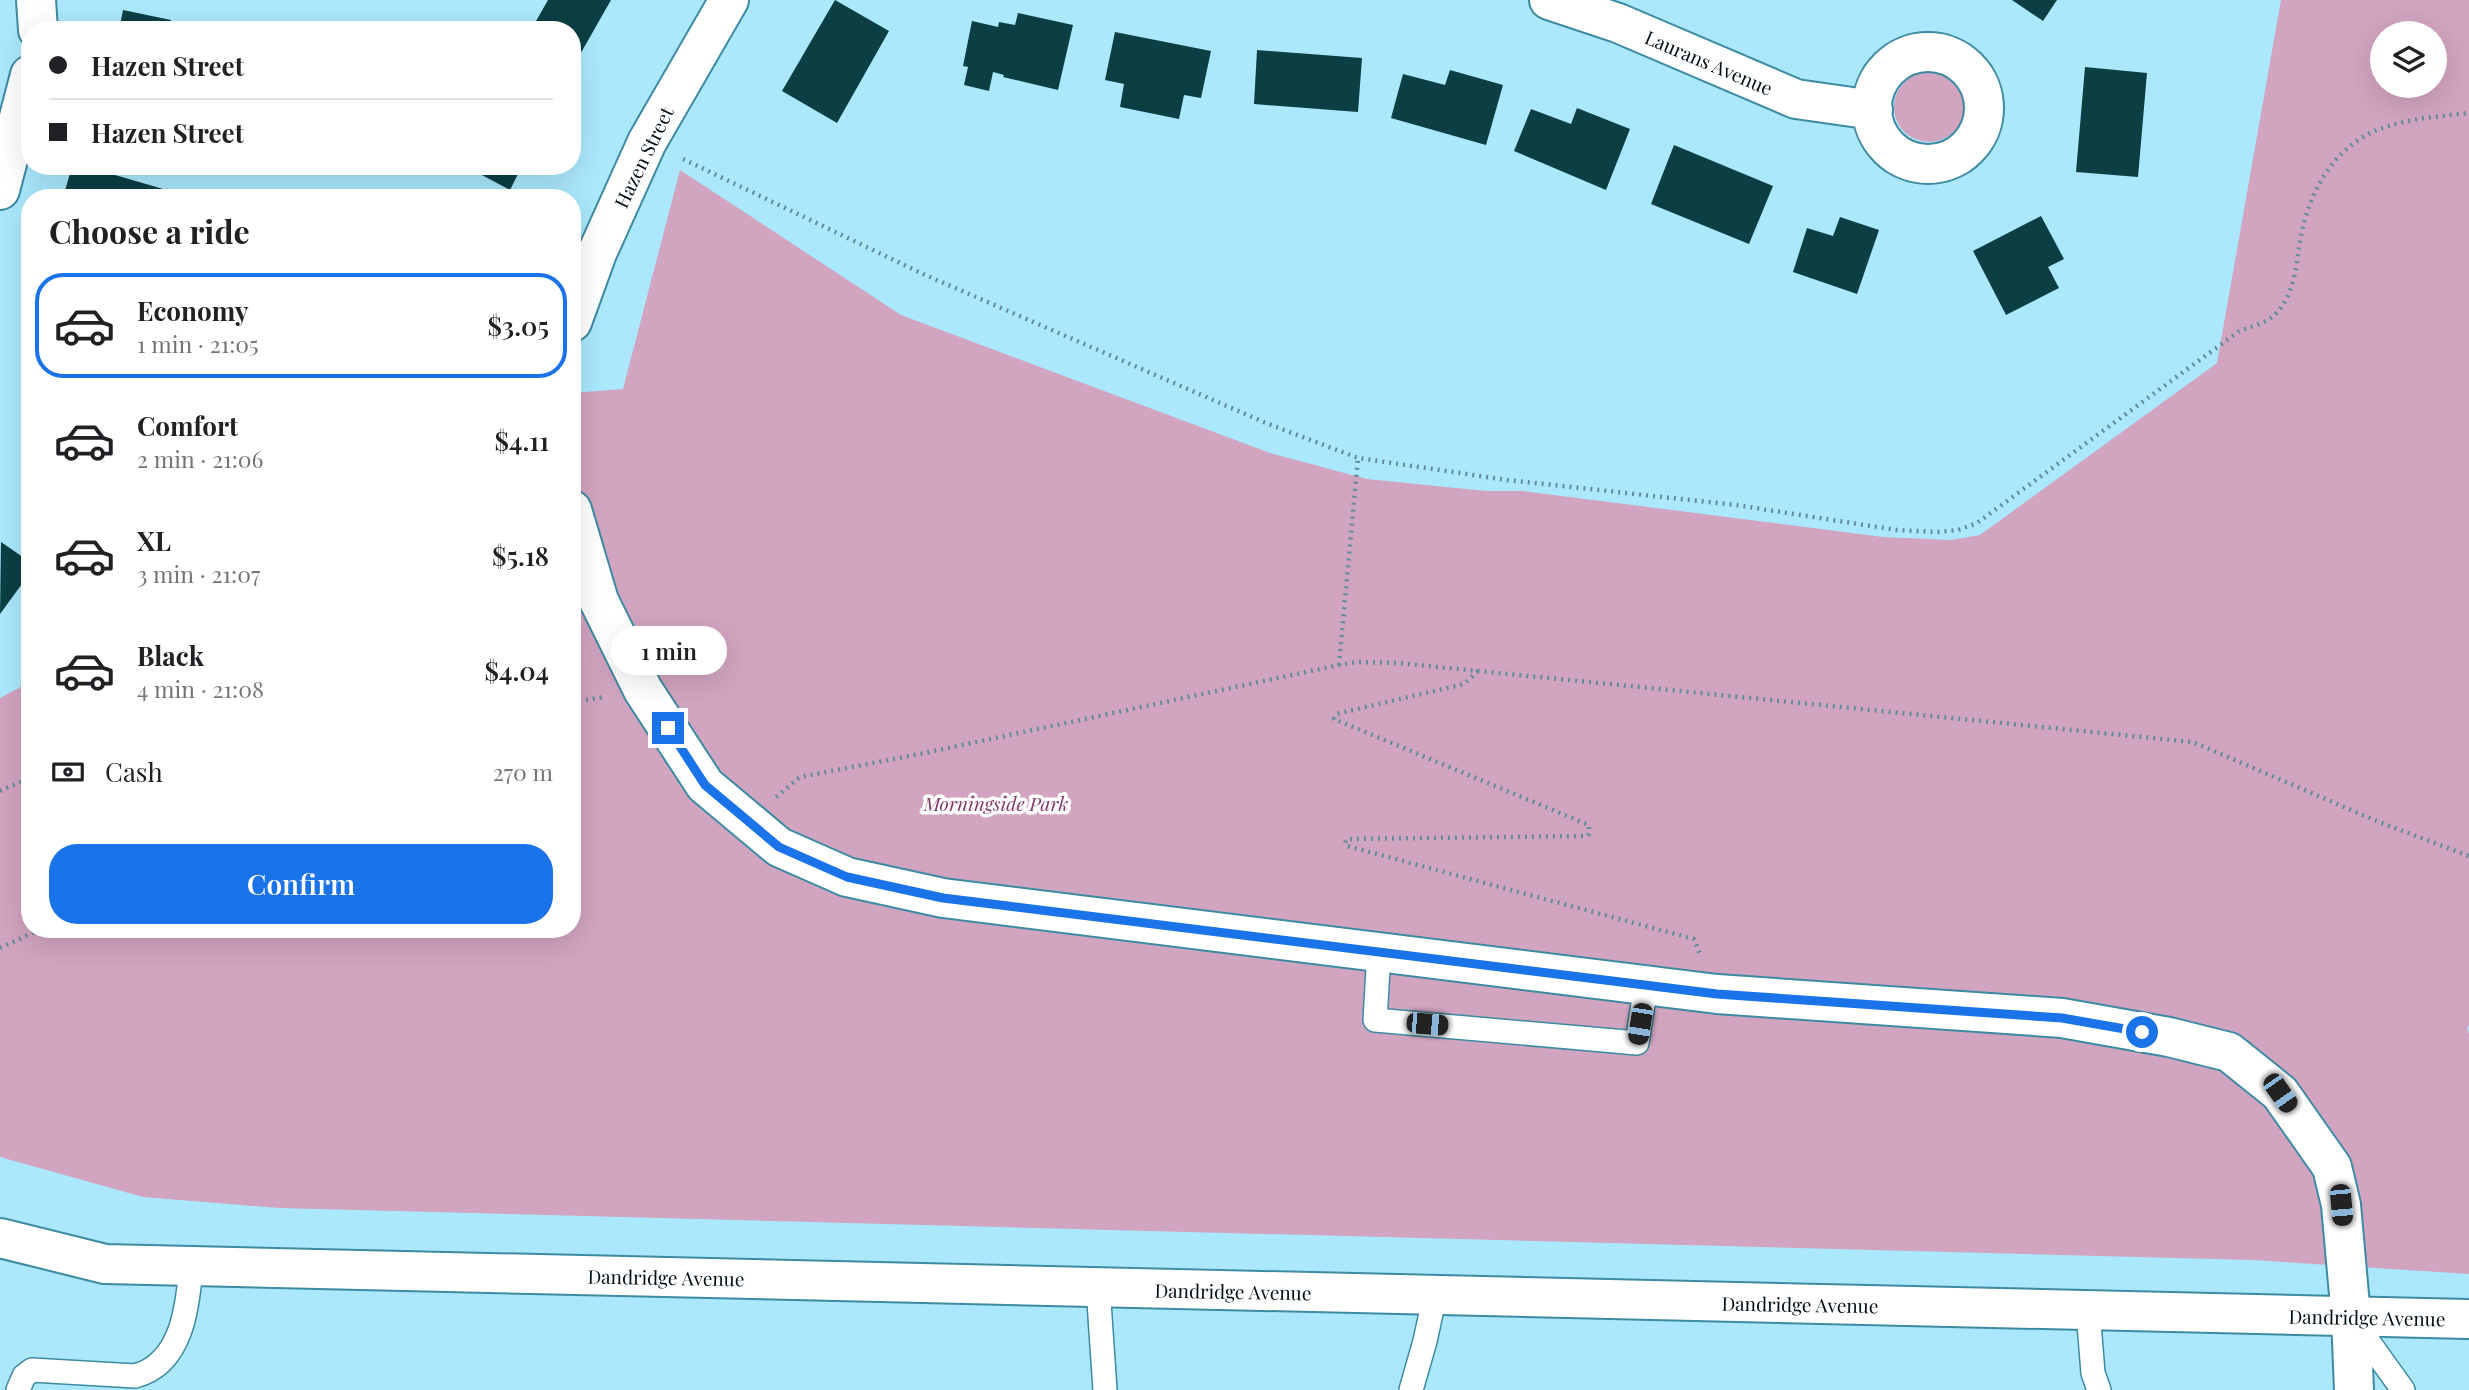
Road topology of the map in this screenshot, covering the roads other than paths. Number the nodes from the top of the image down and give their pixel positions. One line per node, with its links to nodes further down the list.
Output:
1 (36, 0): 4 (street)
2 (729, 0): 8 (street, Hazen Street)
3 (1549, 0): 6 (street, Laurans Avenue)
4 (37, 21)
5 (21, 110): 7 (street)
6 (1873, 110)
7 (0, 190)
8 (581, 297)
9 (581, 540): 10 (street)
10 (1380, 952): 11 (street); 11 (lane)
11 (1646, 985): 17 (street)
12 (0, 1238): 13 (street, Dandridge Avenue)
13 (191, 1266): 14 (street, Dandridge Avenue); 19 (lane)
14 (1098, 1287): 15 (street, Dandridge Avenue); 21 (lane)
15 (1435, 1296): 16 (street, Dandridge Avenue); 22 (lane)
16 (2088, 1311): 17 (street, Dandridge Avenue); 23 (lane)
17 (2351, 1317): 18 (street, Dandridge Avenue); 24 (street); 25 (lane)
18 (2469, 1319)
19 (127, 1383): 20 (lane)
20 (18, 1390)
21 (1105, 1390)
22 (1411, 1390)
23 (2099, 1390)
24 (2354, 1390)
25 (2403, 1390)

